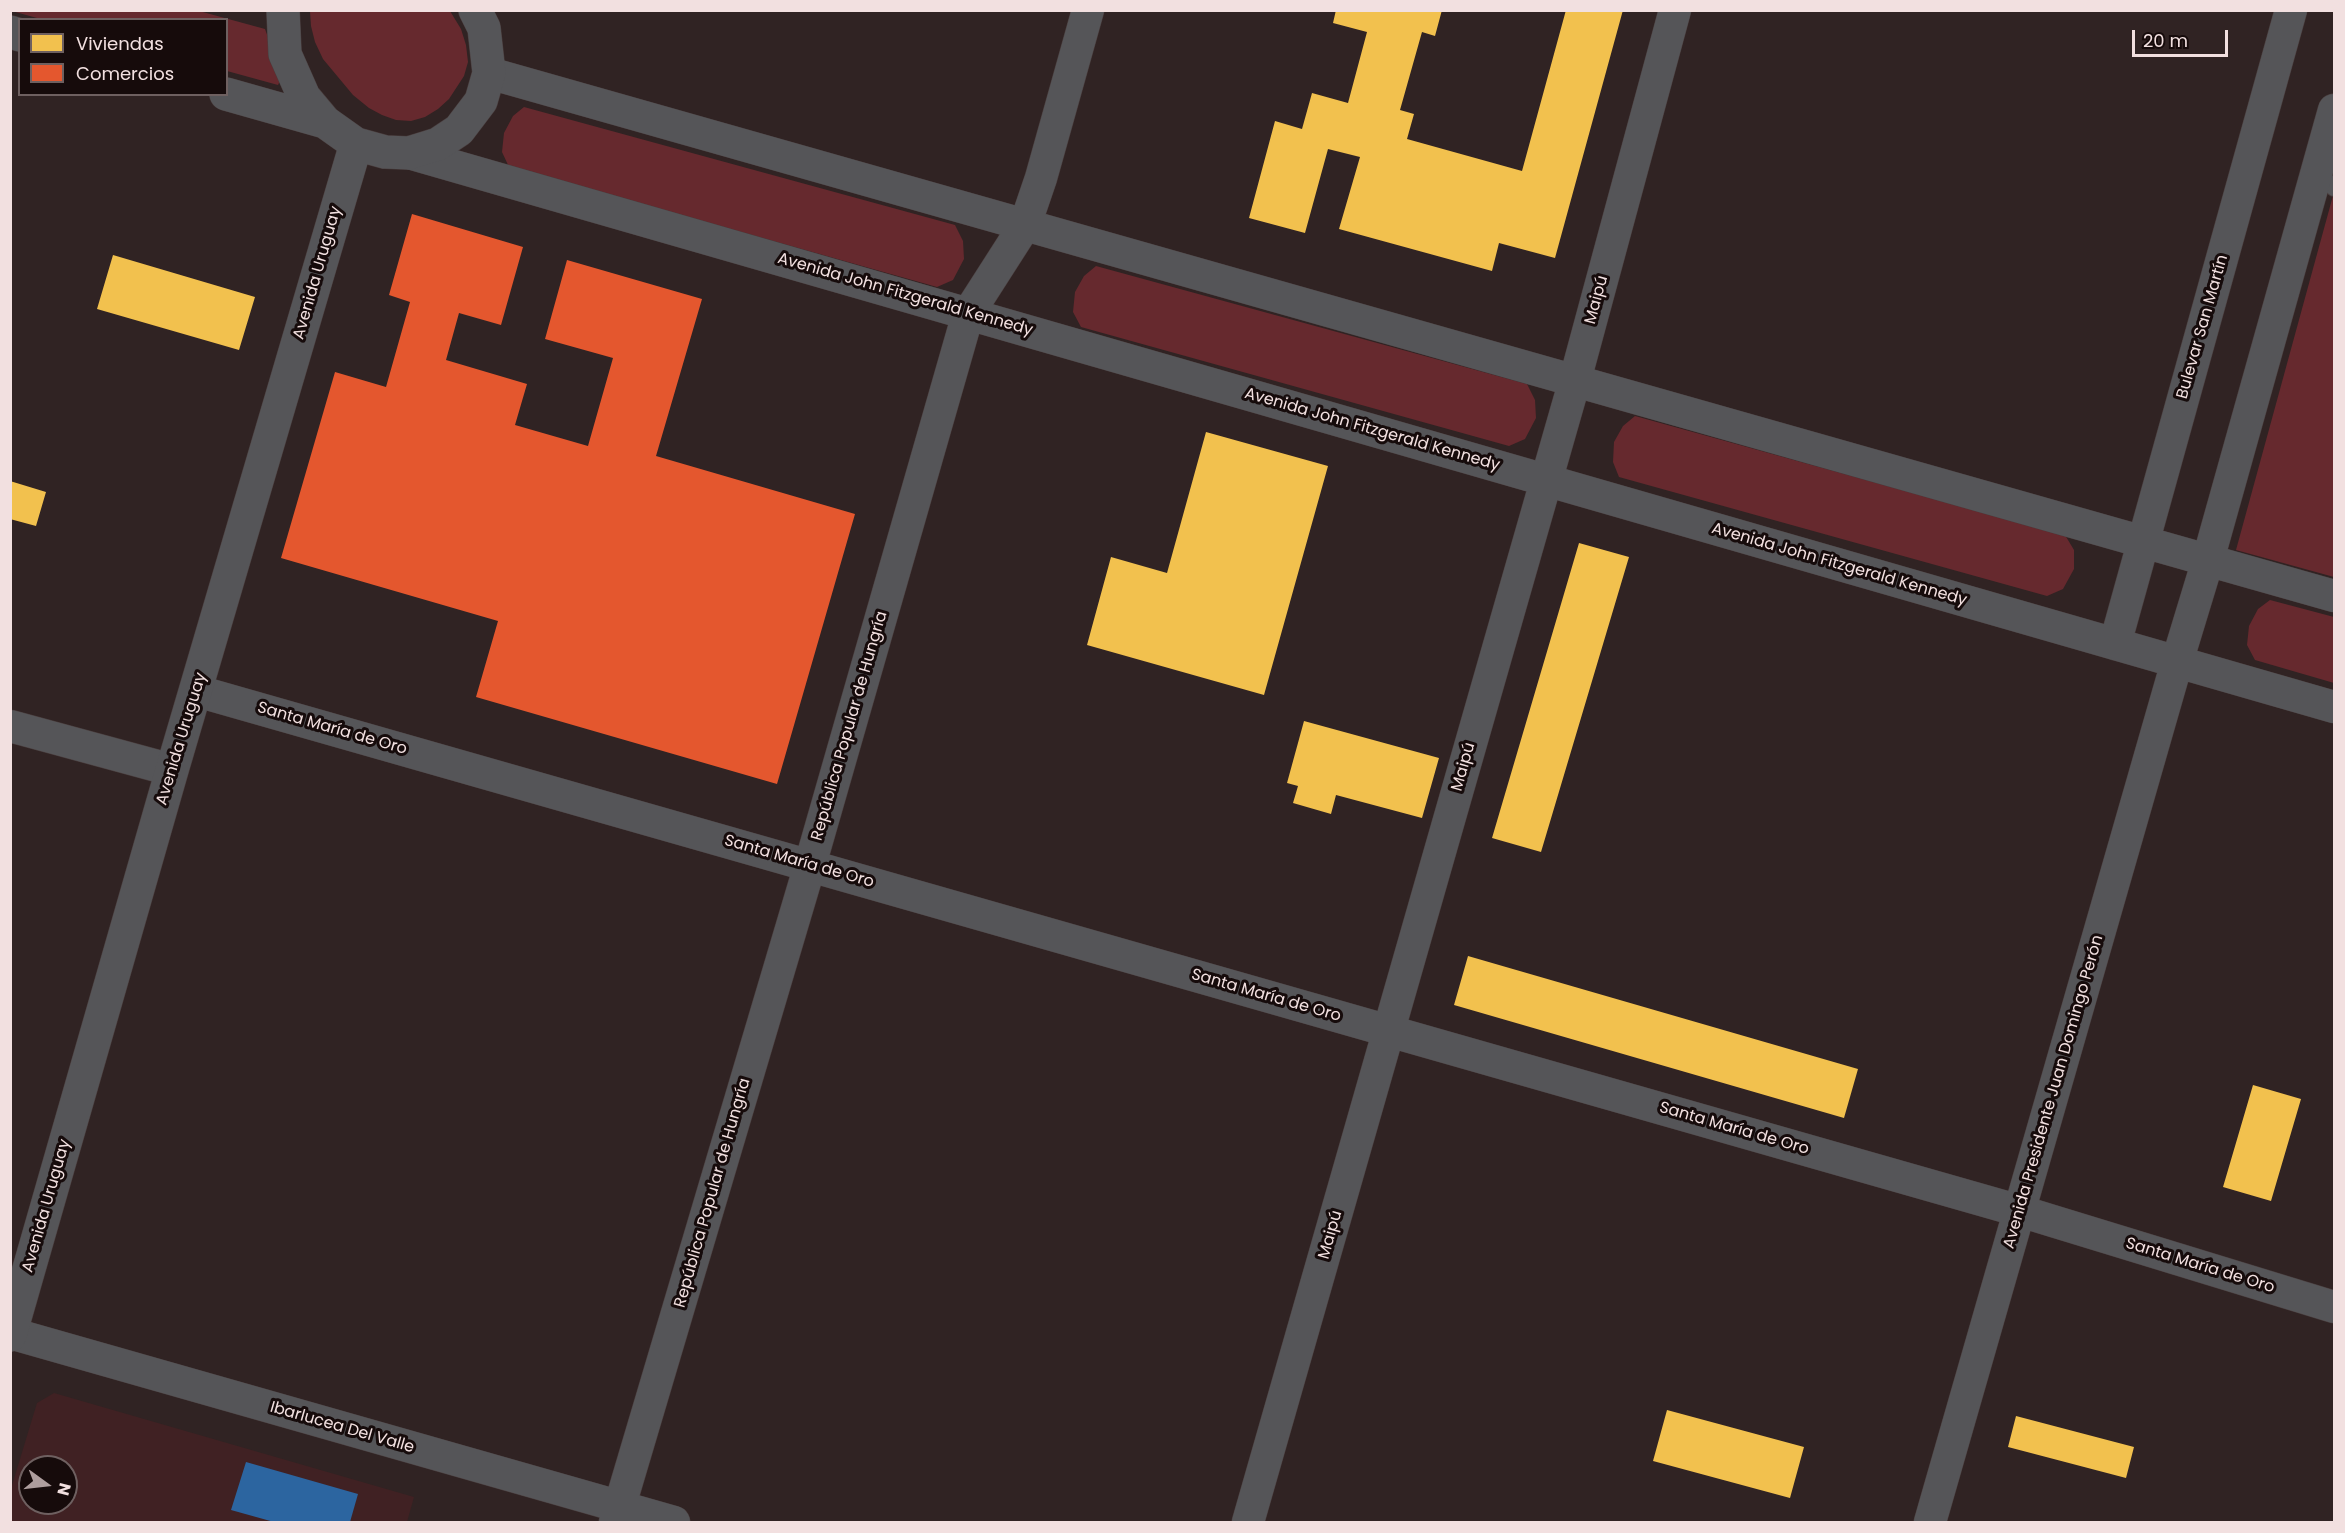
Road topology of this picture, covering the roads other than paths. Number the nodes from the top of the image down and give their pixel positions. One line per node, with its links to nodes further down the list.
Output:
1 (283, 10): 9 (street)
2 (1088, 10): 13 (street, República Popular de Hungría)
3 (1675, 10): 15 (street, Maipú)
4 (2291, 10): 17 (street, Bulevar San Martín)
5 (482, 16): 6 (street)
6 (489, 73): 11 (street); 13 (street)
7 (228, 95): 9 (street)
8 (2334, 110): 12 (street)
9 (325, 122): 10 (street)
10 (356, 144): 11 (street); 22 (street, Avenida Uruguay)
11 (409, 153): 14 (street, Avenida John Fitzgerald Kennedy)
12 (2326, 180): 18 (street)
13 (1025, 225): 14 (street, República Popular de Hungría); 15 (street)
14 (968, 314): 16 (street, Avenida John Fitzgerald Kennedy); 26 (street, República Popular de Hungría)
15 (1575, 380): 16 (street, Maipú); 17 (street)
16 (1546, 480): 20 (street, Avenida John Fitzgerald Kennedy); 27 (street, Maipú)
17 (2143, 541): 18 (street); 20 (street, Bulevar San Martín)
18 (2208, 560): 19 (street); 21 (street)
19 (2334, 596)
20 (2115, 644): 21 (street, Avenida John Fitzgerald Kennedy)
21 (2177, 662): 23 (street, Avenida John Fitzgerald Kennedy); 28 (street, Avenida Presidente Juan Domingo Perón)
22 (197, 691): 25 (street, Avenida Uruguay); 26 (street, Santa María de Oro)
23 (2334, 707)
24 (10, 726): 25 (street)
25 (172, 770): 30 (street, Avenida Uruguay)
26 (810, 865): 27 (street, Santa María de Oro); 31 (street, República Popular de Hungría)
27 (1389, 1031): 28 (street, Santa María de Oro); 33 (street, Maipú)
28 (2020, 1211): 29 (street, Santa María de Oro); 34 (street, Avenida Presidente Juan Domingo Perón)
29 (2334, 1307)
30 (11, 1334): 31 (street, Ibarlucea Del Valle)
31 (618, 1515): 32 (street, Ibarlucea Del Valle)
32 (674, 1522)
33 (1248, 1522)
34 (1930, 1522)

